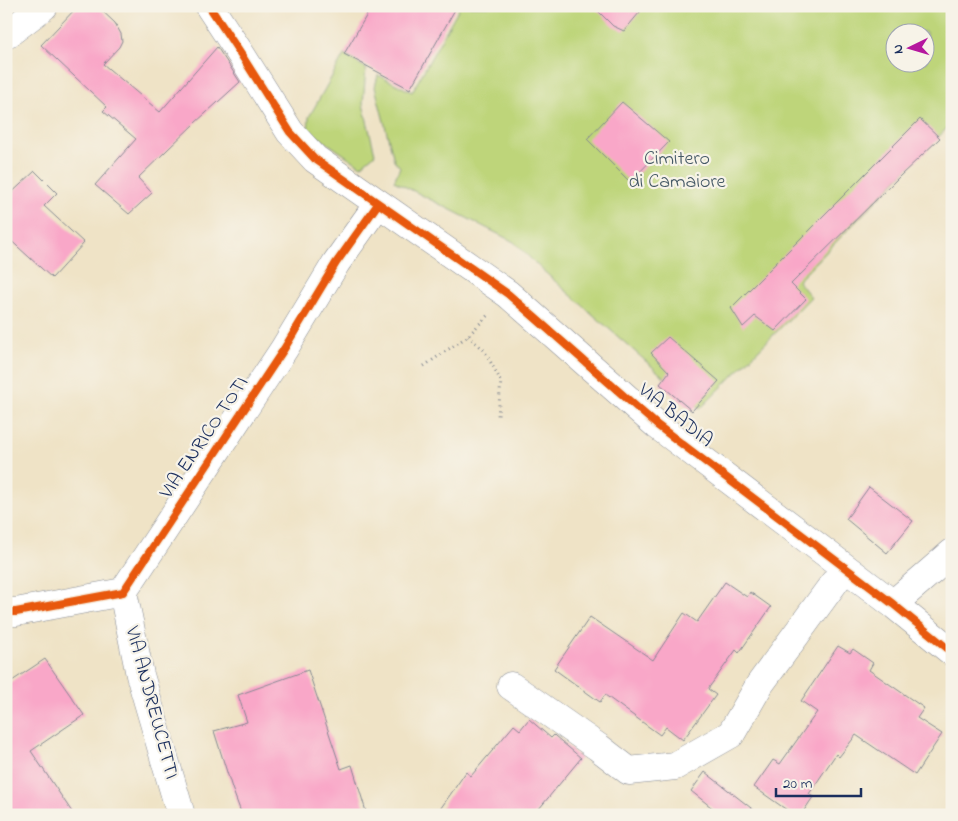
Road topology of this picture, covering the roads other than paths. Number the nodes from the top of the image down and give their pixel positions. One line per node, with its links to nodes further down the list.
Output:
1 (44, 6): 3 (street)
2 (208, 6): 4 (street, VIA BADIA)
3 (6, 35)
4 (378, 204): 6 (street, VIA BADIA); 7 (street, VIA ENRICO TOTI)
5 (952, 553): 8 (street)
6 (845, 568): 8 (street, VIA BADIA); 11 (street)
7 (122, 592): 9 (street); 12 (street, VIA ANDREUCETTI)
8 (893, 604): 10 (street, VIA BADIA)
9 (6, 612)
10 (952, 652)
11 (511, 686)
12 (181, 815)

